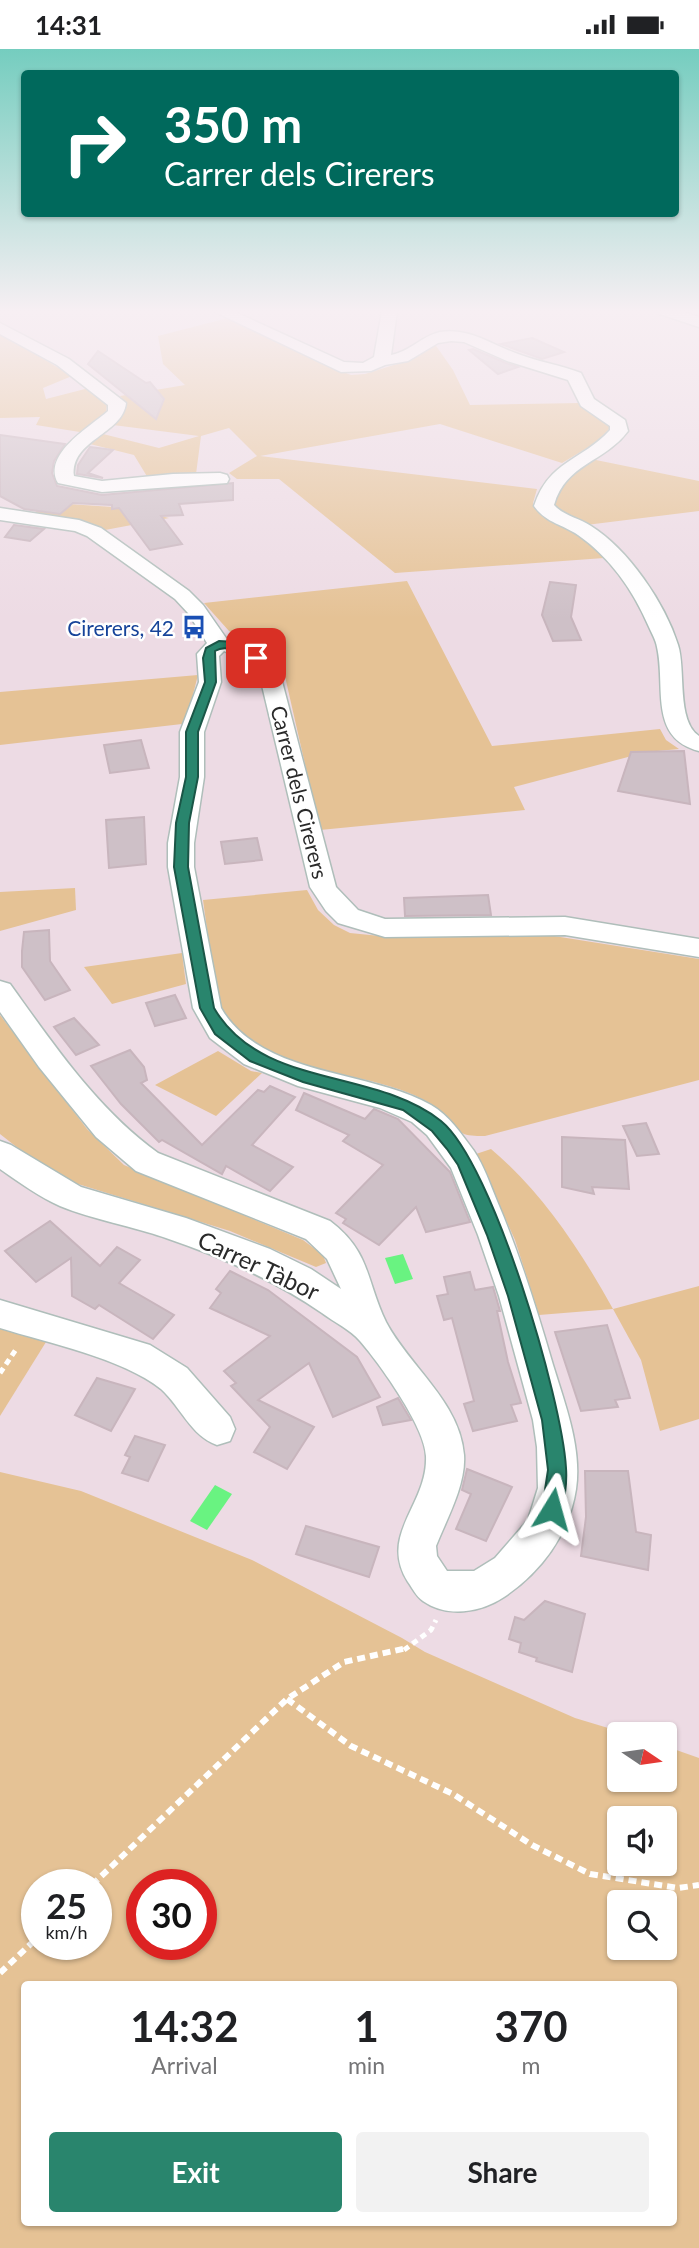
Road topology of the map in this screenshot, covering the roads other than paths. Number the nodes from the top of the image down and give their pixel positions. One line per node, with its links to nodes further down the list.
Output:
1 (115, 414): 3 (street)
2 (603, 414): 6 (street)
3 (220, 479)
4 (0, 514): 5 (street)
5 (219, 644): 7 (street, Carrer dels Cirerers); 11 (street, Carrer Tàbor)
6 (699, 744)
7 (699, 948)
8 (0, 991): 11 (street)
9 (0, 1153): 11 (street, Carrer Tàbor)
10 (0, 1314): 12 (street)
11 (371, 1328)
12 (217, 1429)

